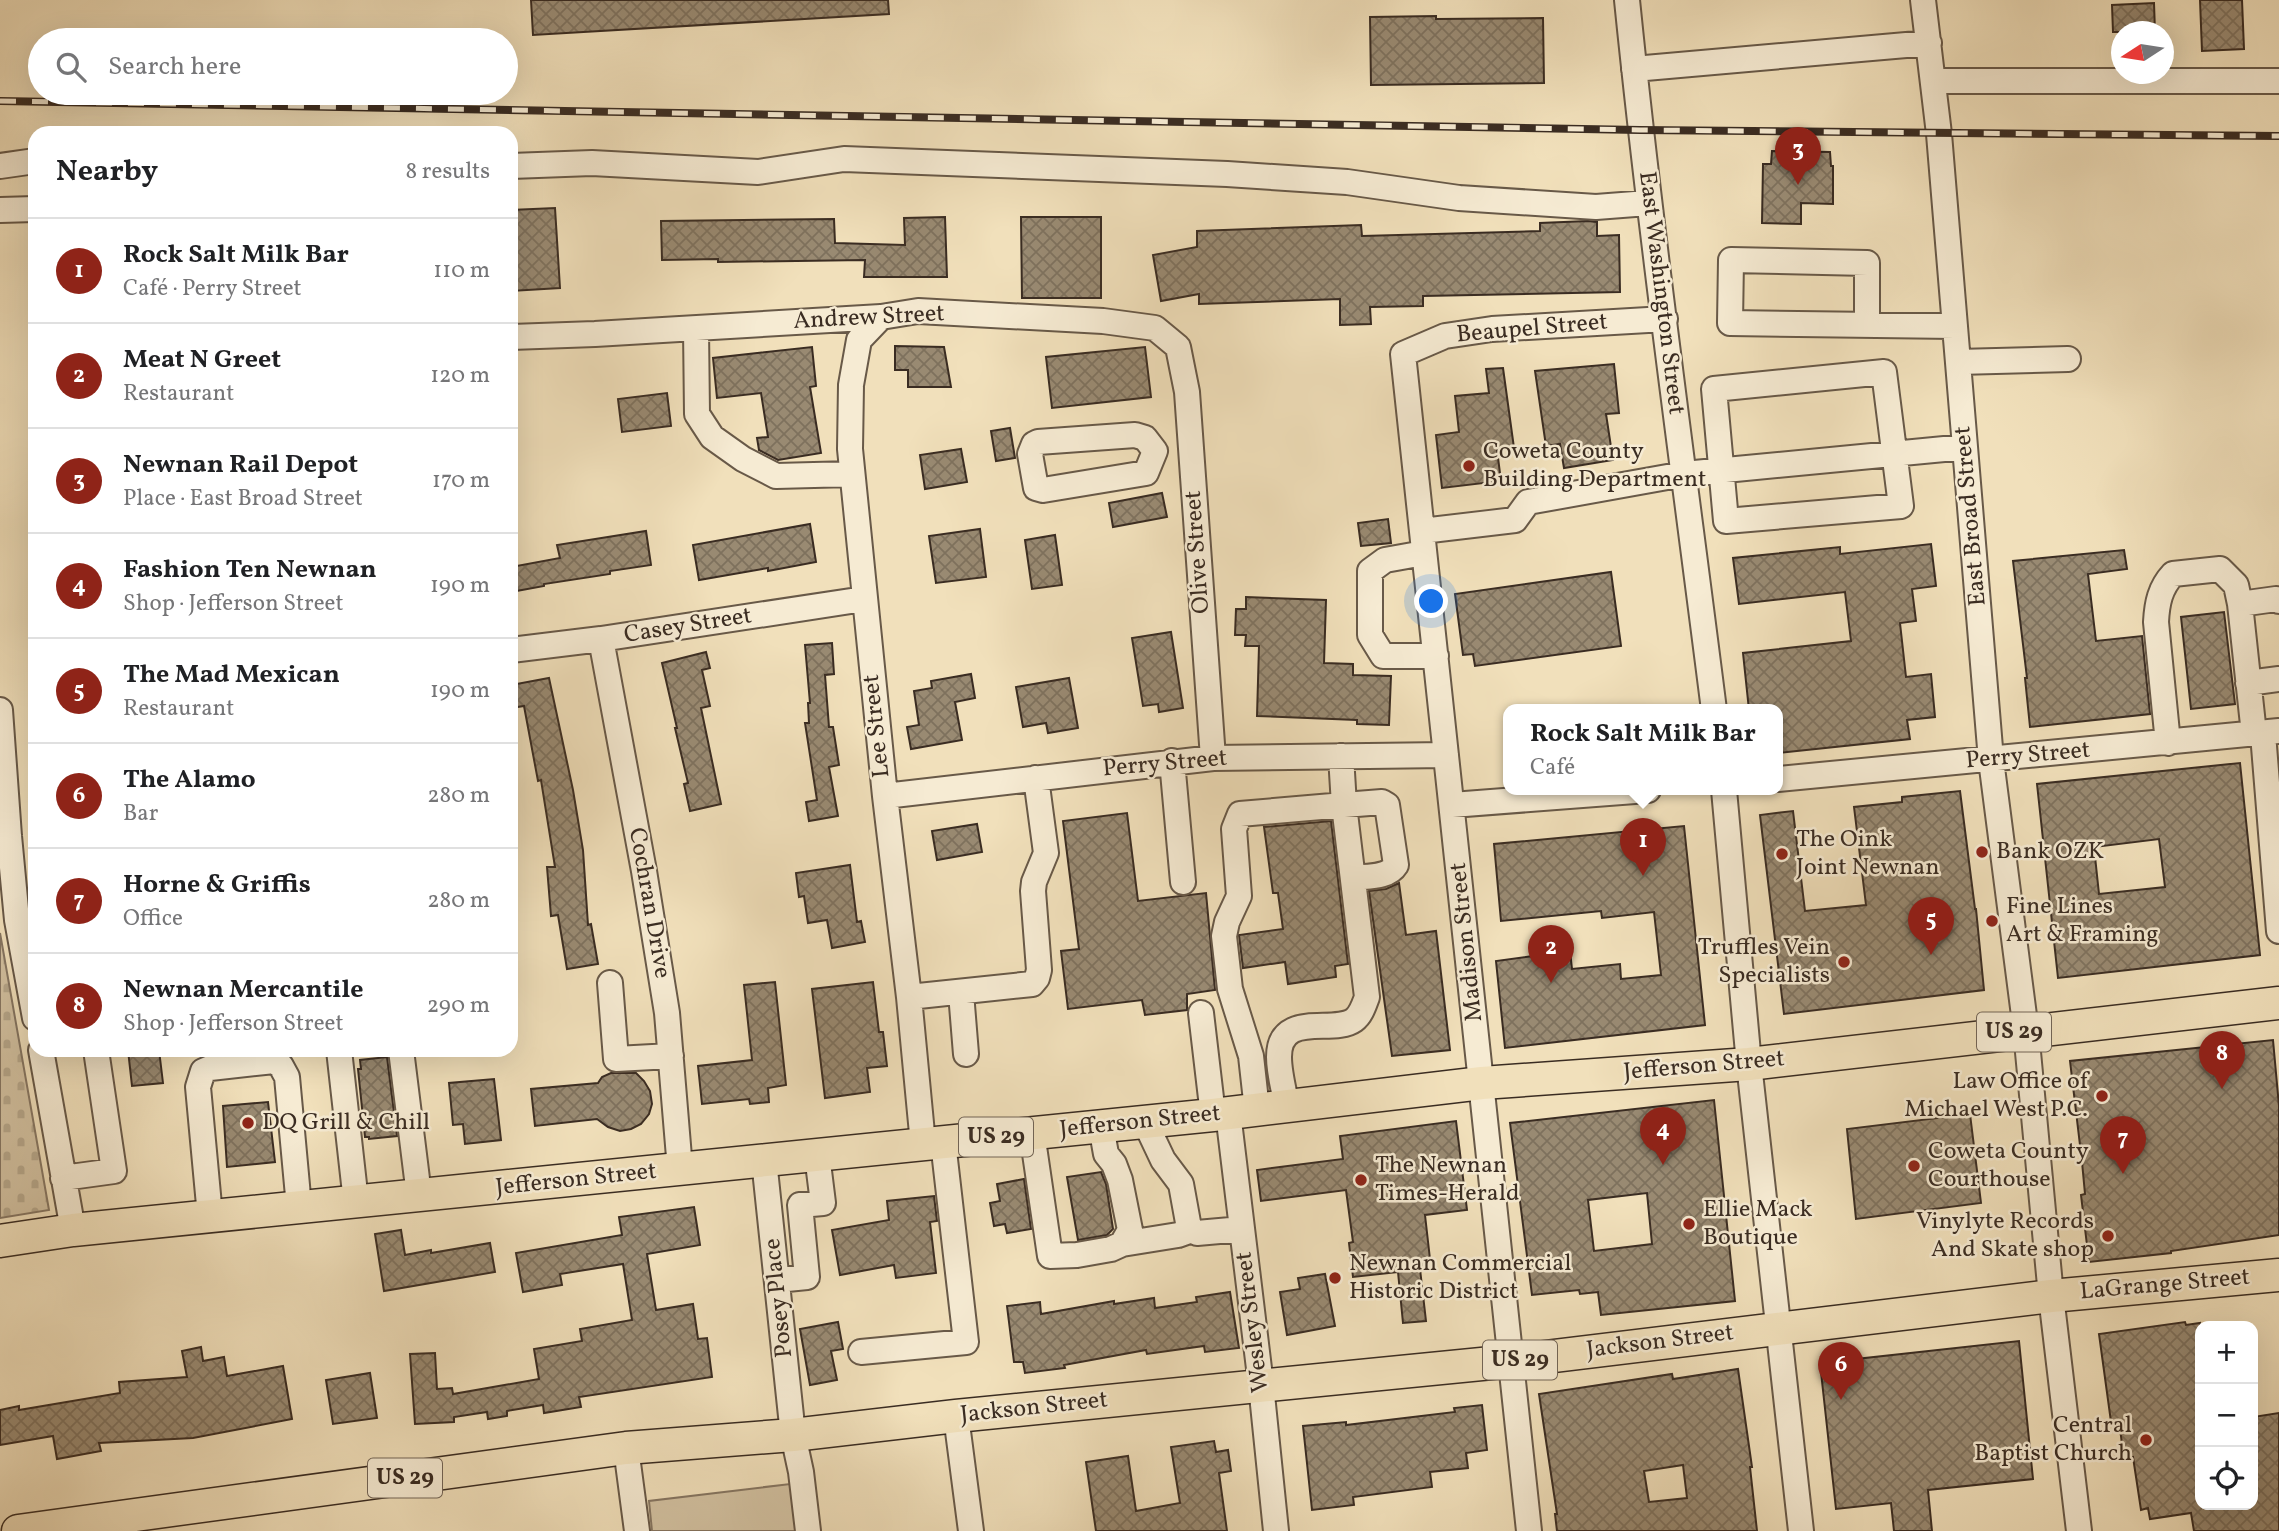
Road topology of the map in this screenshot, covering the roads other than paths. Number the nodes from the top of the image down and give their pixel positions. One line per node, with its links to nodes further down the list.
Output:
1 (1627, 0): 4 (street, East Washington Street)
2 (1923, 0): 3 (street, East Broad Street)
3 (1929, 43): 4 (street); 5 (street, East Broad Street)
4 (1634, 69): 10 (street, East Washington Street)
5 (1934, 81): 6 (street); 16 (street, East Broad Street)
6 (2279, 81)
7 (28, 163): 8 (street)
8 (0, 166)
9 (518, 166): 10 (street)
10 (1648, 203): 14 (street, East Washington Street)
11 (28, 209): 12 (street)
12 (0, 211)
13 (881, 317): 17 (street, Andrew Street); 19 (street, Andrew Street); 30 (street, Lee Street)
14 (1665, 319): 20 (street, Beaupel Street); 24 (street, East Washington Street)
15 (1867, 325): 15 (street); 16 (street)
16 (1955, 326): 22 (street, East Broad Street)
17 (696, 329): 18 (street, Andrew Street); 30 (street)
18 (518, 337)
19 (1178, 347): 26 (street, Olive Street)
20 (1403, 354): 32 (street, Madison Street)
21 (2068, 359): 22 (street)
22 (1958, 362): 25 (street, East Broad Street)
23 (1714, 389): 24 (street); 28 (street); 29 (street)
24 (1674, 392): 31 (street, East Washington Street)
25 (1965, 447): 28 (street); 48 (street, East Broad Street)
26 (1191, 449): 27 (street); 47 (street, Olive Street)
27 (1155, 451): 27 (street)
28 (1896, 453): 29 (street); 29 (street)
29 (1720, 470): 31 (street)
30 (852, 474): 33 (street, Lee Street)
31 (1684, 474): 32 (street); 41 (street, East Washington Street)
32 (1423, 542): 38 (street, Madison Street); 38 (street)
33 (864, 599): 36 (street, Casey Street); 55 (street, Lee Street)
34 (2279, 601): 35 (street)
35 (2240, 604): 40 (street); 44 (street)
36 (601, 639): 37 (street, Casey Street); 70 (street, Cochran Drive)
37 (518, 649)
38 (1436, 656): 45 (street, Madison Street)
39 (2279, 679): 40 (street)
40 (2248, 683): 43 (street)
41 (1713, 704)
42 (0, 710): 58 (street)
43 (2265, 733): 44 (street, Perry Street); 52 (street)
44 (2168, 743): 48 (street, Perry Street)
45 (1446, 755): 46 (street, Perry Street); 57 (street, Madison Street)
46 (1341, 756): 47 (street, Perry Street); 56 (street)
47 (1213, 758): 49 (street, Perry Street)
48 (1991, 760): 51 (street, Perry Street); 68 (street, East Broad Street)
49 (1172, 761): 50 (street, Perry Street); 60 (street)
50 (1036, 778): 55 (street, Perry Street); 64 (street)
51 (1783, 779)
52 (2274, 794): 61 (street)
53 (1583, 795): 57 (street)
54 (1724, 795): 75 (street)
55 (885, 796): 65 (street, Lee Street)
56 (1344, 805): 59 (street); 59 (street); 77 (street)
57 (1452, 805): 76 (street, Madison Street)
58 (5, 855): 62 (street)
59 (1353, 878): 77 (street)
60 (1183, 882)
61 (2279, 931)
62 (28, 966)
63 (610, 983): 70 (street)
64 (961, 993): 65 (street); 69 (street)
65 (909, 997): 81 (street, Lee Street)
66 (2279, 1003): 68 (main road, Jefferson Street / US 29)
67 (1201, 1013): 77 (street)
68 (2026, 1031): 75 (main road, Jefferson Street / US 29); 97 (street, East Broad Street)
69 (966, 1054)
70 (671, 1056): 84 (street, Cochran Drive)
71 (42, 1057): 85 (street)
72 (97, 1057): 85 (street)
73 (340, 1057): 87 (street)
74 (402, 1057): 86 (street)
75 (1749, 1064): 76 (main road, Jefferson Street / US 29); 98 (street)
76 (1482, 1083): 77 (main road, Jefferson Street / US 29); 100 (street, Madison Street)
77 (1246, 1111): 78 (main road, Jefferson Street / US 29); 90 (street, Wesley Street)
78 (1145, 1122): 79 (main road, Jefferson Street / US 29); 92 (street)
79 (1101, 1126): 80 (main road, Jefferson Street / US 29); 94 (street)
80 (1032, 1133): 81 (main road, Jefferson Street / US 29); 94 (street)
81 (933, 1143): 82 (main road, Jefferson Street / US 29); 99 (street, Lee Street)
82 (817, 1155): 83 (main road, Jefferson Street / US 29); 96 (street)
83 (764, 1160): 84 (main road, Jefferson Street / US 29); 96 (street, Posey Place)
84 (680, 1169): 86 (main road, Jefferson Street / US 29)
85 (63, 1178): 91 (street)
86 (419, 1195): 87 (main road, Jefferson Street / US 29)
87 (356, 1202): 88 (main road, Jefferson Street / US 29)
88 (299, 1207): 89 (main road, Jefferson Street / US 29); 89 (street)
89 (210, 1216): 91 (main road, Jefferson Street / US 29)
90 (1242, 1229): 92 (street); 101 (street, Wesley Street)
91 (73, 1230): 93 (main road, Jefferson Street / US 29)
92 (1192, 1230): 94 (street)
93 (0, 1241)
94 (1122, 1244)
95 (2279, 1275): 97 (main road, LaGrange Street / US 29)
96 (777, 1280): 103 (street, Posey Place)
97 (2051, 1296): 98 (main road, Jackson Street / US 29); 112 (street, East Broad Street)
98 (1777, 1328): 100 (main road, Jackson Street / US 29); 111 (street)
99 (861, 1352)
100 (1512, 1361): 101 (main road, Jackson Street / US 29); 110 (street, Madison Street)
101 (1261, 1385): 102 (main road, Jackson Street / US 29); 109 (street, Wesley Street)
102 (956, 1416): 103 (main road, Jackson Street / US 29); 108 (street)
103 (793, 1435): 104 (main road, Jackson Street / US 29); 107 (street, Posey Place)
104 (626, 1448): 105 (main road, Jackson Street / US 29); 106 (street)
105 (18, 1531)
106 (637, 1531)
107 (807, 1531)
108 (971, 1531)
109 (1276, 1531)
110 (1529, 1531)
111 (1801, 1531)
112 (2079, 1531)

